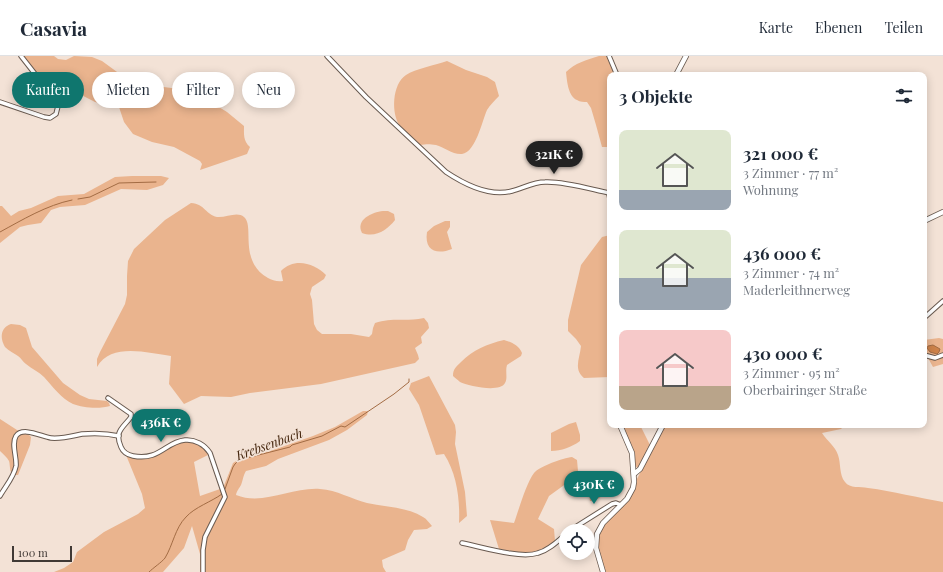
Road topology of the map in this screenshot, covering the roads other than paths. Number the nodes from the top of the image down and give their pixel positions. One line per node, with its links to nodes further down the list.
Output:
1 (21, 56): 7 (street)
2 (328, 56): 8 (street)
3 (609, 56): 5 (street)
4 (686, 56): 6 (street)
5 (616, 72)
6 (678, 72)
7 (0, 102)
8 (607, 192)
9 (943, 212): 10 (street)
10 (927, 220)
11 (943, 301): 12 (street)
12 (927, 315)
13 (943, 356): 14 (street)
14 (927, 357)
15 (108, 398): 18 (street)
16 (621, 428): 19 (street)
17 (661, 428): 19 (street)
18 (119, 436): 20 (street); 25 (street)
19 (634, 474): 21 (street)
20 (0, 496)
21 (621, 505): 22 (street); 26 (street)
22 (580, 524)
23 (559, 540): 24 (street)
24 (462, 543)
25 (203, 572)
26 (603, 572)

